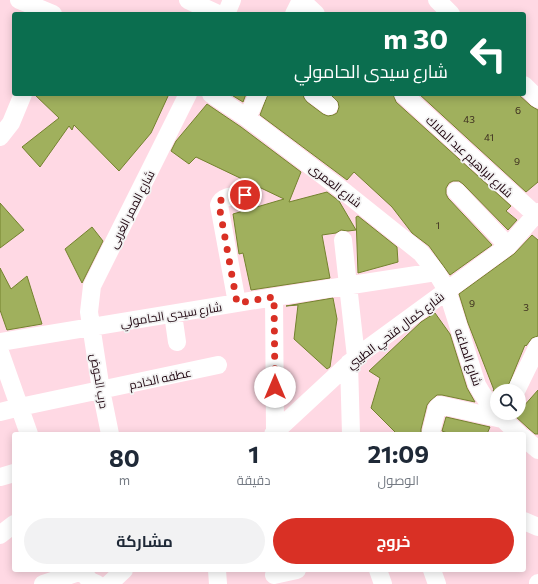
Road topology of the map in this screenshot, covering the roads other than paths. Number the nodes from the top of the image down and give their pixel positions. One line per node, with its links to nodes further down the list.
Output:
1 (19, 0): 6 (street)
2 (188, 0): 7 (street)
3 (232, 0): 8 (street)
4 (301, 0): 9 (street); 10 (street)
5 (437, 0): 11 (street)
6 (53, 10)
7 (214, 12)
8 (227, 12)
9 (295, 12)
10 (314, 12)
11 (449, 12)
12 (526, 87): 19 (street)
13 (22, 96): 22 (street)
14 (187, 96): 34 (street, شارع الممر الغربى)
15 (214, 96): 21 (street, شارع العمرى)
16 (257, 96): 21 (street)
17 (316, 96): 20 (street)
18 (405, 96): 25 (street, شارع ابراهيم عبد الملاك)
19 (538, 99)
20 (329, 106)
21 (247, 118): 28 (street, شارع العمرى)
22 (0, 137)
23 (456, 191): 27 (street)
24 (245, 195): 32 (street)
25 (537, 215): 27 (street, شارع كمال فتحي الطيبي)
26 (343, 240): 29 (street)
27 (508, 246): 30 (street, شارع كمال فتحي الطيبي)
28 (436, 272): 29 (street, شارع سيدى الحامولي); 30 (street, شارع العمرى)
29 (348, 286): 31 (street, شارع سيدى الحامولي); 39 (street)
30 (447, 290): 39 (street, شارع كمال فتحي الطيبي); 43 (street, شارع الصاغه)
31 (274, 297): 32 (street, شارع سيدى الحامولي); 50 (street)
32 (237, 303): 33 (street, شارع سيدى الحامولي)
33 (173, 314): 34 (street, شارع سيدى الحامولي); 36 (street)
34 (90, 327): 35 (street, شارع سيدى الحامولي); 42 (street, درب الحوض)
35 (0, 342)
36 (177, 342)
37 (538, 346): 41 (street)
38 (0, 352): 44 (street)
39 (353, 360): 51 (street, شارع كمال فتحي الطيبي); 52 (street)
40 (218, 365): 42 (street, عطفه الخادم)
41 (519, 384)
42 (101, 390): 44 (street, عطفه الخادم); 49 (street, درب الحوض)
43 (490, 405)
44 (20, 407): 45 (street, عطفه الخادم); 48 (street)
45 (0, 412)
46 (490, 414): 53 (street)
47 (507, 420): 54 (street, شارع الصاغه)
48 (28, 432)
49 (110, 432)
50 (274, 432)
51 (275, 432)
52 (351, 432)
53 (431, 432)
54 (517, 432)
55 (526, 440): 56 (street)
56 (538, 450)
57 (12, 474): 58 (street)
58 (0, 477)
59 (526, 523): 61 (street)
60 (12, 526): 62 (street)
61 (538, 527)
62 (0, 535)
63 (78, 572): 71 (street)
64 (82, 572): 72 (street)
65 (122, 572): 73 (street)
66 (217, 572): 74 (street)
67 (288, 572): 70 (street)
68 (379, 572): 75 (street)
69 (433, 572): 76 (street)
70 (274, 575)
71 (43, 584)
72 (97, 584)
73 (109, 584)
74 (218, 584)
75 (383, 584)
76 (437, 584)

